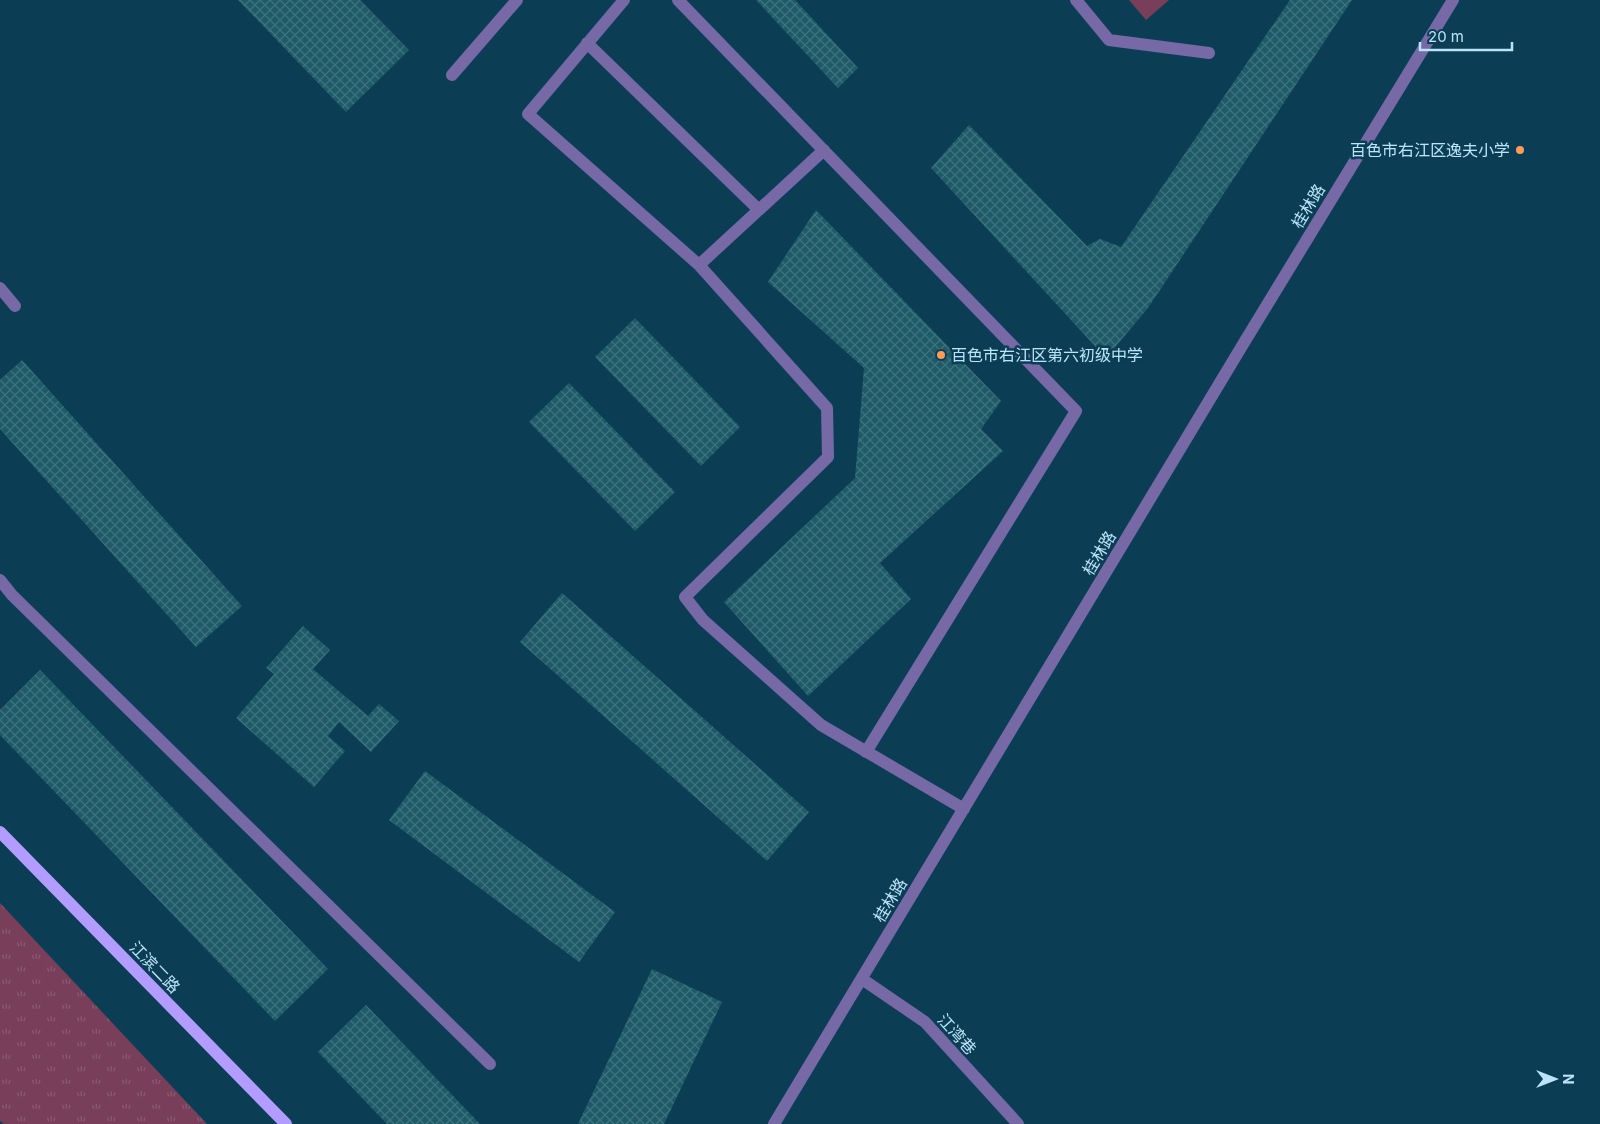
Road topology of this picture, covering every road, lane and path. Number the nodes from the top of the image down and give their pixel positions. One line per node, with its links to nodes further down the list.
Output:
1 (517, 0): 8 (street)
2 (624, 0): 6 (street)
3 (678, 0): 9 (street)
4 (1076, 0): 7 (street)
5 (1453, 0): 16 (street, 桂林路)
6 (587, 43): 10 (street); 11 (street)
7 (1209, 53)
8 (452, 75)
9 (824, 150): 10 (street); 15 (street)
10 (759, 210): 11 (street)
11 (699, 265): 15 (street)
12 (0, 288): 13 (street)
13 (14, 306)
14 (0, 580): 19 (street)
15 (866, 752): 16 (street)
16 (964, 809): 18 (street, 桂林路)
17 (0, 832): 20 (main road, 江滨二路)
18 (862, 979): 21 (street, 桂林路); 22 (street, 江湾巷)
19 (490, 1064)
20 (286, 1124)
21 (774, 1124)
22 (1018, 1124)

